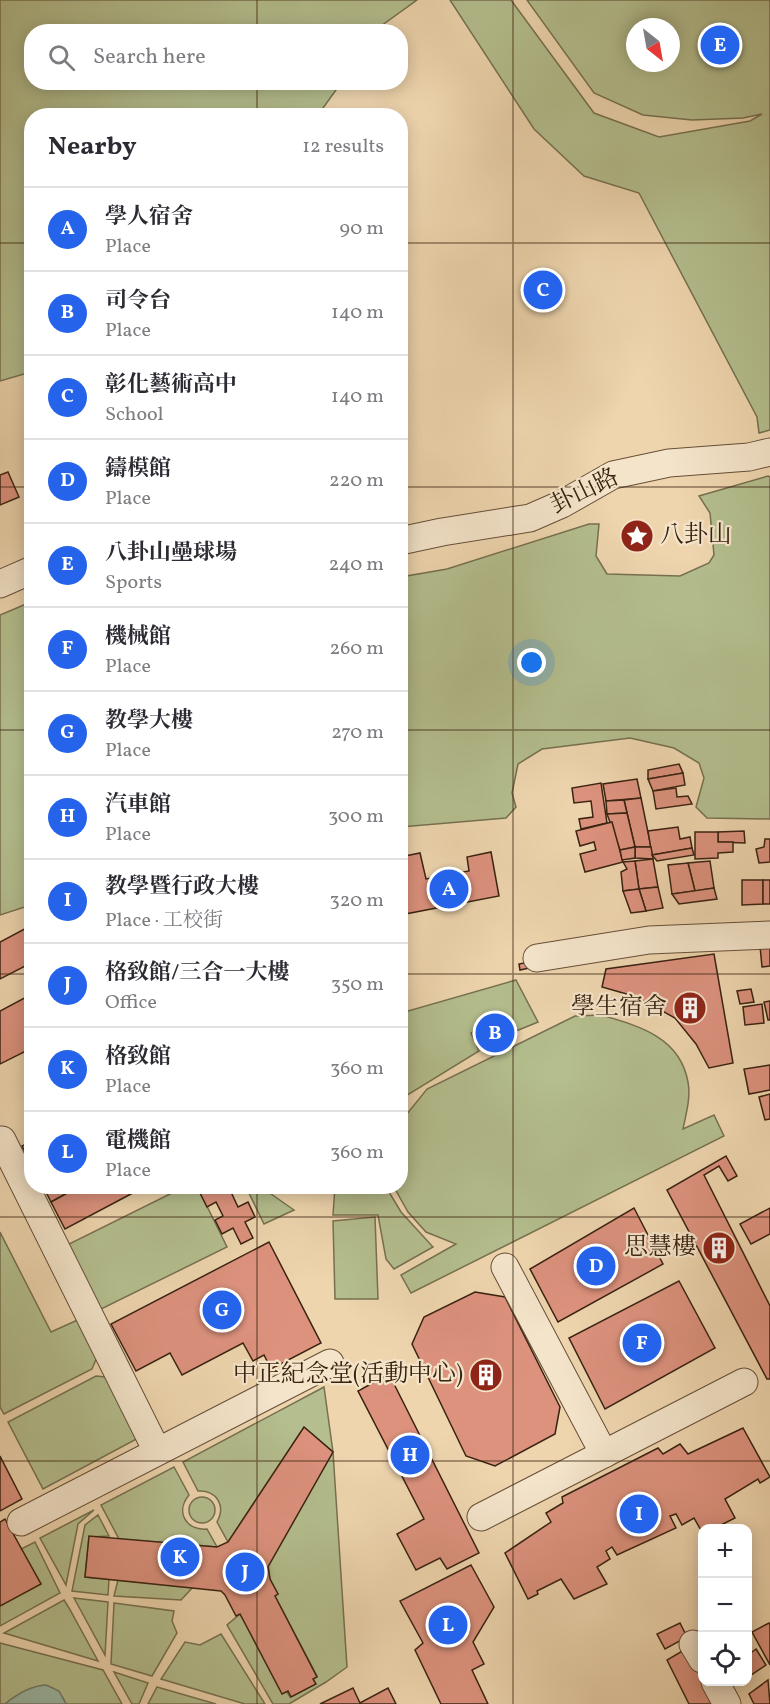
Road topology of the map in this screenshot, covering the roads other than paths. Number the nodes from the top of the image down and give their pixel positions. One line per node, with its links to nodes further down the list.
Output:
1 (770, 452): 2 (street, 卦山路)
2 (408, 539)
3 (24, 574): 4 (street)
4 (0, 584)
5 (770, 935): 6 (street)
6 (537, 958)
7 (3, 1140): 8 (street)
8 (24, 1182)
9 (30, 1194): 13 (street)
10 (505, 1267): 14 (street)
11 (330, 1363): 13 (street)
12 (744, 1382): 14 (street)
13 (157, 1451): 16 (street)
14 (604, 1454): 15 (street)
15 (481, 1517)
16 (21, 1522)
17 (717, 1686): 18 (street)
18 (727, 1704)

